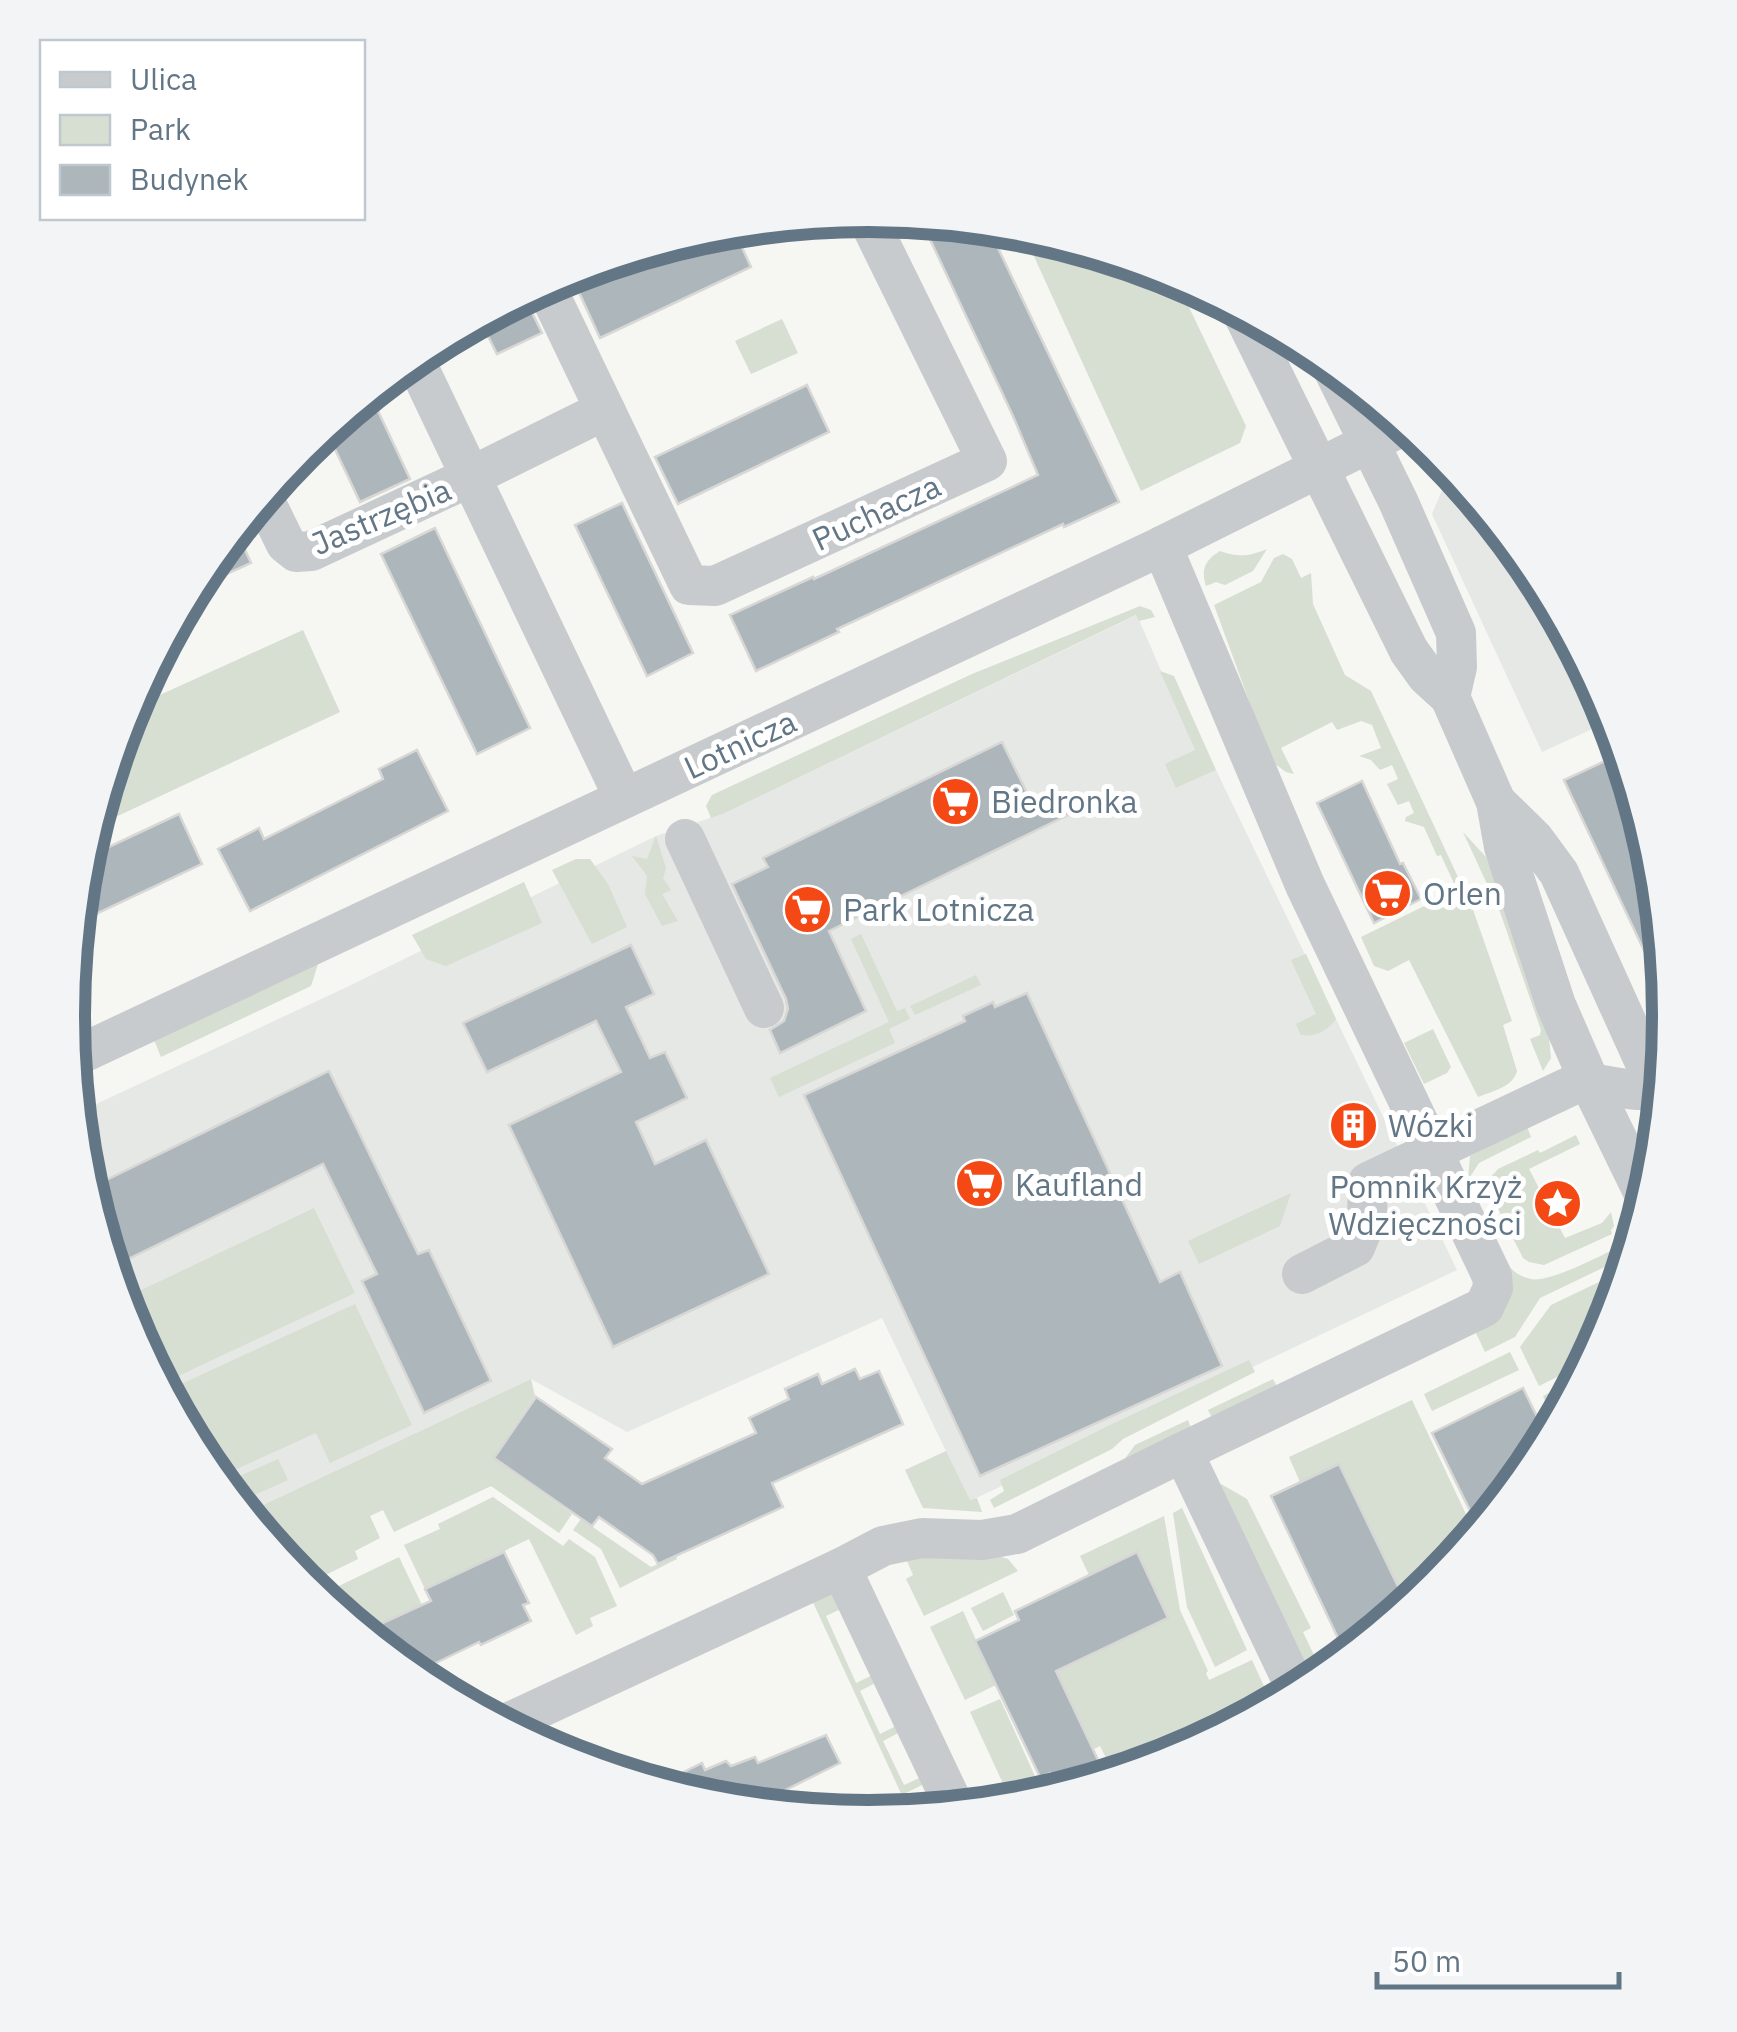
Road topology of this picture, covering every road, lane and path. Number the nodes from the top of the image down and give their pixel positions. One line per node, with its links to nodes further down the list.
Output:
1 (874, 232): 5 (street, Puchacza)
2 (552, 300): 5 (street, Puchacza)
3 (1252, 333): 7 (street)
4 (421, 373): 8 (street)
5 (605, 410): 8 (street)
6 (1387, 434): 7 (street, Lotnicza); 11 (street)
7 (1319, 468): 10 (street, Lotnicza); 11 (street)
8 (470, 478): 9 (street, Jastrzębia); 12 (street)
9 (270, 511)
10 (1162, 546): 12 (street, Lotnicza); 20 (street)
11 (1450, 697): 13 (street)
12 (624, 798): 16 (street, Lotnicza)
13 (1496, 802): 17 (street); 18 (street)
14 (685, 839): 15 (street)
15 (764, 1008)
16 (86, 1051)
17 (1650, 1070)
18 (1590, 1083): 19 (street); 20 (street); 21 (street)
19 (1648, 1091)
20 (1433, 1150): 22 (street); 23 (street)
21 (1635, 1176)
22 (1302, 1274)
23 (1183, 1452): 24 (street); 25 (street)
24 (841, 1568): 26 (street); 27 (street)
25 (1290, 1676)
26 (518, 1717)
27 (949, 1795)

